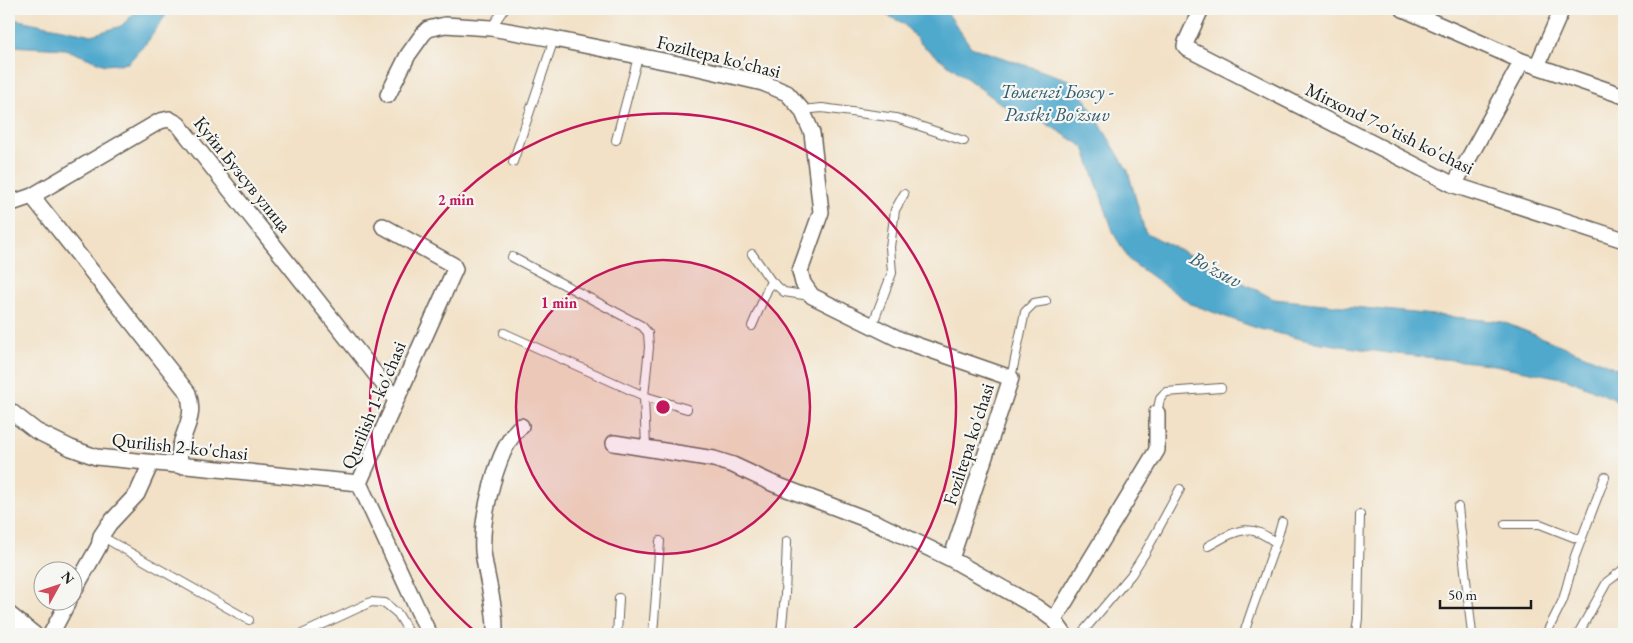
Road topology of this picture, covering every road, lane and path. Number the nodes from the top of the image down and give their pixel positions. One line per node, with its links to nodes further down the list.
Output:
1 (504, 9): 5 (lane)
2 (1201, 9): 16 (street, Mirxond 7-o'tish ko'chasi)
3 (1403, 9): 8 (street)
4 (1562, 9): 9 (street)
5 (491, 28): 6 (street, Foziltepa ko'chasi); 10 (street, Foziltepa ko'chasi)
6 (554, 39): 7 (street, Foziltepa ko'chasi); 15 (lane)
7 (638, 57): 12 (street, Foziltepa ko'chasi); 13 (lane)
8 (1522, 61): 9 (street); 16 (street)
9 (1538, 66): 11 (street)
10 (388, 95)
11 (1624, 96)
12 (802, 110): 14 (lane); 25 (street, Foziltepa ko'chasi)
13 (616, 140)
14 (964, 141)
15 (513, 162)
16 (1454, 185): 21 (street, Mirxond 7-o'tish ko'chasi)
17 (904, 194): 28 (lane)
18 (32, 196): 19 (street, Куйи Бузсув улица); 33 (street, Куйи Бузсув улица); 41 (street)
19 (9, 204)
20 (383, 226): 33 (street, Qurilish 1-ko'chasi)
21 (1624, 240)
22 (752, 254): 24 (lane)
23 (512, 256): 32 (lane)
24 (771, 281): 25 (lane); 27 (lane)
25 (812, 296): 28 (street, Foziltepa ko'chasi)
26 (1046, 301): 30 (lane)
27 (752, 326)
28 (872, 326): 30 (street, Foziltepa ko'chasi)
29 (504, 333): 32 (lane)
30 (1011, 378): 55 (street, Foziltepa ko'chasi)
31 (1221, 388): 36 (lane)
32 (644, 396): 34 (lane); 39 (lane)
33 (396, 400): 43 (street, Qurilish 1-ko'chasi)
34 (687, 409)
35 (9, 410): 40 (street, Qurilish 2-ko'chasi)
36 (1157, 413): 62 (street)
37 (521, 426): 68 (street)
38 (614, 443): 39 (street)
39 (646, 448): 55 (street)
40 (151, 463): 41 (street, Qurilish 2-ko'chasi); 49 (street)
41 (180, 466): 43 (street, Qurilish 2-ko'chasi)
42 (1604, 477): 50 (lane)
43 (360, 483): 67 (street, Qurilish 1-ko'chasi)
44 (1180, 489): 73 (lane)
45 (1458, 507): 76 (lane)
46 (1360, 514): 75 (lane)
47 (1282, 522): 53 (lane)
48 (1506, 524): 50 (lane)
49 (101, 536): 57 (street); 61 (lane)
50 (1581, 540): 77 (lane)
51 (660, 541): 70 (lane)
52 (788, 541): 71 (lane)
53 (1276, 544): 54 (lane); 74 (lane)
54 (1208, 546)
55 (952, 559): 62 (street)
56 (1624, 569): 78 (lane)
57 (82, 576)
58 (619, 598): 69 (lane)
59 (64, 610): 64 (street)
60 (9, 614): 63 (street)
61 (249, 620)
62 (1054, 620): 72 (street)
63 (34, 634)
64 (51, 634)
65 (302, 634): 66 (lane)
66 (410, 634)
67 (429, 634)
68 (495, 634)
69 (617, 634)
70 (653, 634)
71 (781, 634)
72 (1064, 634)
73 (1081, 634)
74 (1244, 634)
75 (1356, 634)
76 (1472, 634)
77 (1546, 634)
78 (1578, 634)

